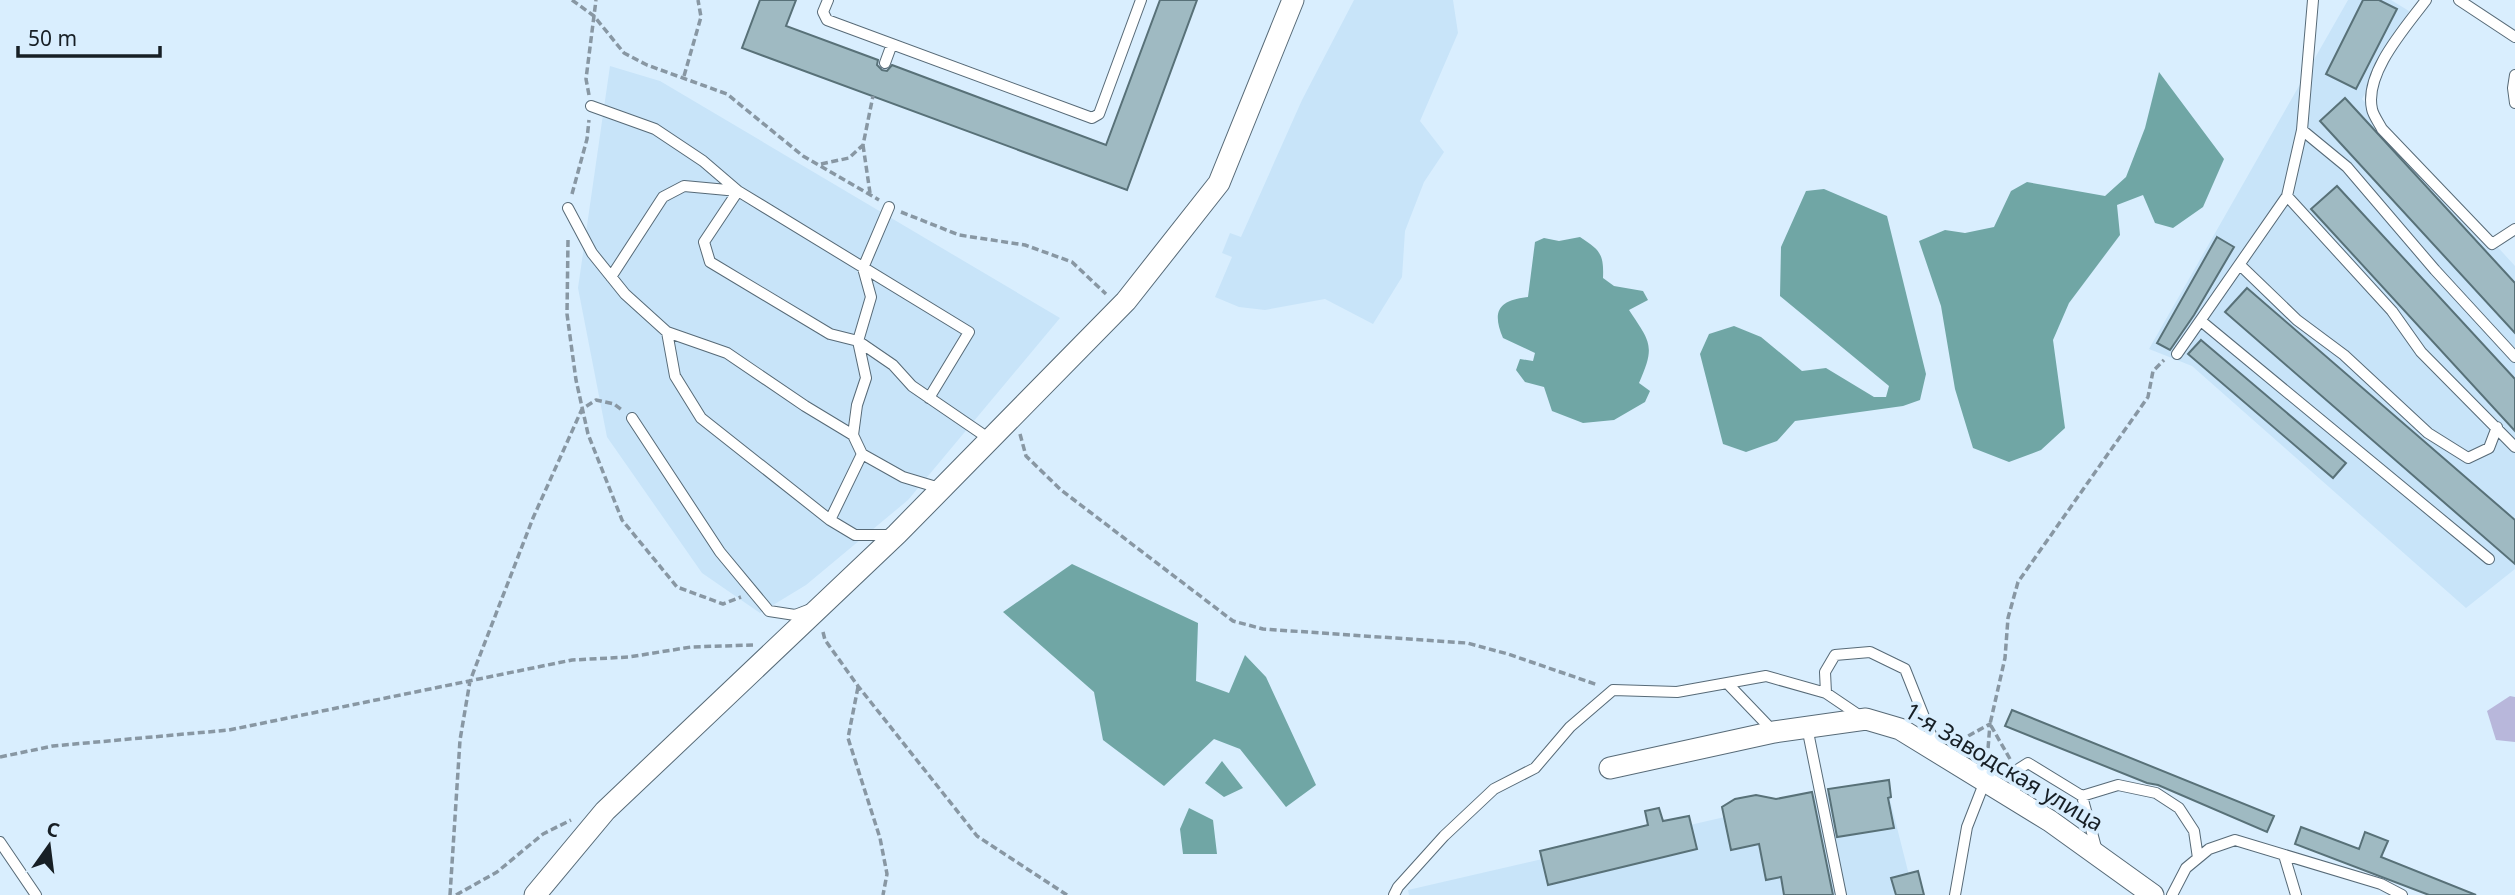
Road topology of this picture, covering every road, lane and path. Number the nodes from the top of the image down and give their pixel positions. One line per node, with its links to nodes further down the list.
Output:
1 (572, 0): 10 (path)
2 (596, 0): 10 (path)
3 (698, 0): 15 (path)
4 (828, 0): 12 (lane)
5 (1141, 0): 12 (lane)
6 (1293, 0): 31 (street)
7 (2313, 0): 19 (lane)
8 (2426, 0): 27 (lane)
9 (2459, 0): 11 (lane)
10 (594, 16): 15 (path); 18 (path)
11 (2515, 37)
12 (892, 44): 13 (lane)
13 (885, 63)
14 (2515, 75): 17 (lane)
15 (684, 77): 21 (path)
16 (873, 96): 20 (path)
17 (2515, 103)
18 (591, 106): 22 (lane); 26 (path)
19 (2302, 130): 24 (lane); 36 (lane)
20 (863, 145): 21 (path); 23 (path)
21 (819, 165): 23 (path)
22 (738, 191): 29 (lane); 30 (lane); 34 (lane)
23 (870, 193): 25 (path)
24 (2287, 195): 28 (lane); 41 (lane)
25 (889, 207): 29 (lane); 31 (path)
26 (568, 208): 30 (lane); 38 (path)
27 (2515, 229)
28 (2240, 265): 32 (lane); 41 (lane)
29 (863, 268): 34 (lane); 37 (lane)
30 (611, 277): 33 (lane)
31 (1126, 301): 39 (street)
32 (2201, 321): 35 (lane); 49 (lane)
33 (667, 332): 42 (lane); 47 (lane)
34 (858, 341): 37 (lane); 42 (lane)
35 (2177, 354): 59 (path)
36 (2515, 357)
37 (929, 398): 43 (lane)
38 (582, 409): 40 (path); 50 (path); 53 (path)
39 (1015, 416): 43 (street); 56 (path)
40 (632, 418): 50 (lane)
41 (2497, 427): 44 (lane)
42 (853, 435): 45 (lane)
43 (990, 440): 46 (street)
44 (2515, 447)
45 (862, 454): 46 (lane); 47 (lane)
46 (943, 489): 48 (street)
47 (830, 520): 48 (lane)
48 (897, 534): 51 (street)
49 (2489, 559)
50 (754, 593): 51 (lane)
51 (823, 603): 52 (street); 55 (path)
52 (780, 644): 53 (path); 69 (street)
53 (470, 681): 63 (path); 75 (path)
54 (1728, 684): 56 (lane); 57 (lane); 61 (lane)
55 (858, 686): 78 (path); 79 (path)
56 (1613, 690): 80 (lane)
57 (1826, 694): 58 (lane); 62 (lane)
58 (1866, 719): 60 (street, 1-я Заводская улица); 62 (street, 1-я Заводская улица)
59 (1990, 724): 62 (path); 65 (path); 66 (path)
60 (1807, 727): 61 (street, 1-я Заводская улица); 81 (lane)
61 (1774, 732): 64 (street, 1-я Заводская улица)
62 (1938, 752): 66 (street, 1-я Заводская улица)
63 (0, 757)
64 (1610, 768)
65 (2017, 770): 67 (lane); 68 (lane)
66 (1985, 781): 68 (street, 1-я Заводская улица); 82 (lane)
67 (2082, 796): 72 (lane); 73 (lane)
68 (2014, 799): 72 (street, 1-я Заводская улица)
69 (605, 811): 76 (path); 77 (street)
70 (0, 842): 74 (lane)
71 (2284, 855): 73 (lane); 85 (lane); 86 (lane)
72 (2098, 856): 83 (street, 1-я Заводская улица)
73 (2198, 858): 84 (lane)
74 (36, 895)
75 (450, 895)
76 (456, 895)
77 (535, 895)
78 (883, 895)
79 (1066, 895)
80 (1394, 895)
81 (1841, 895)
82 (1955, 895)
83 (2153, 895)
84 (2172, 895)
85 (2296, 895)
86 (2402, 895)

